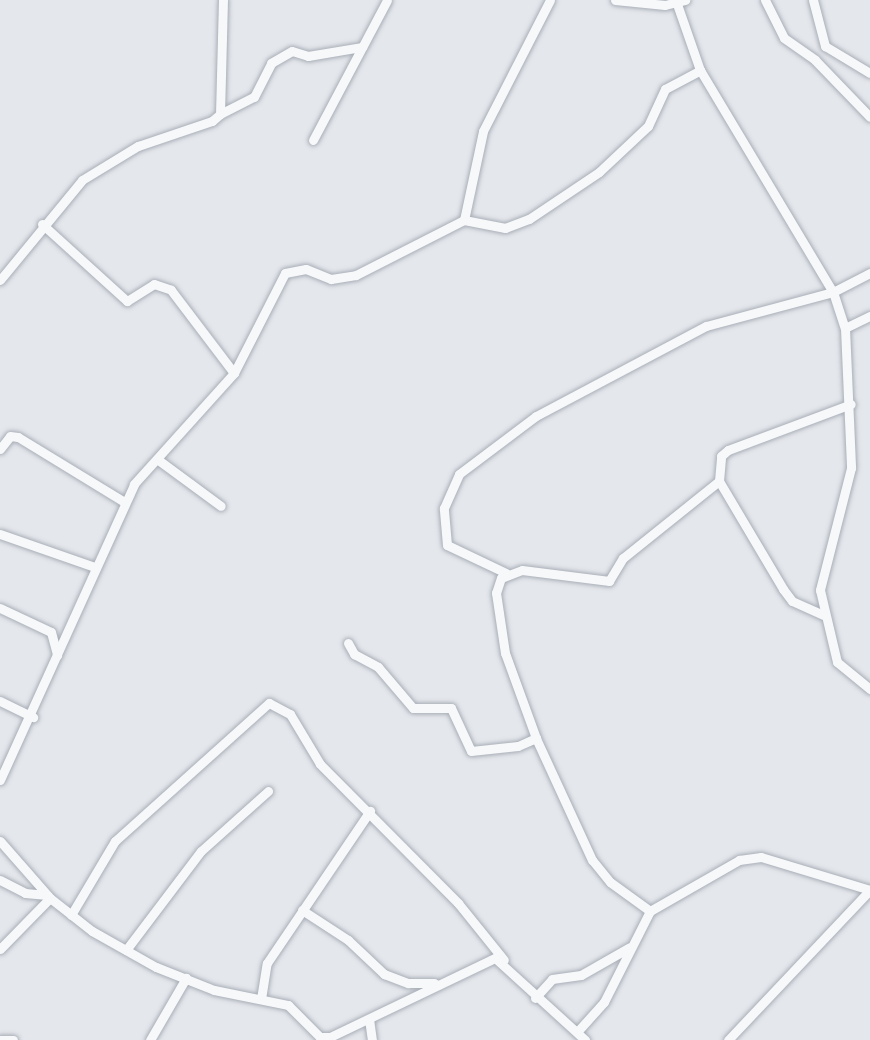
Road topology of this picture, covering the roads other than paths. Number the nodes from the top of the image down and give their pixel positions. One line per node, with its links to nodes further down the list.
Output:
1 (223, 0): 11 (street)
2 (387, 0): 8 (street)
3 (549, 0): 14 (street)
4 (615, 0): 7 (street)
5 (765, 0): 12 (street)
6 (813, 0): 10 (street)
7 (681, 2): 9 (street)
8 (362, 47): 11 (street); 13 (street)
9 (700, 70): 14 (street); 18 (street)
10 (870, 73)
11 (220, 114): 15 (street)
12 (870, 117)
13 (313, 140)
14 (464, 220): 21 (street)
15 (42, 224): 17 (street); 21 (street)
16 (870, 273): 18 (street)
17 (0, 280)
18 (833, 292): 20 (street); 30 (street)
19 (870, 316): 20 (street)
20 (845, 328): 22 (street)
21 (234, 373): 24 (street)
22 (850, 404): 25 (street); 32 (street)
23 (0, 449): 26 (street)
24 (157, 459): 26 (street); 27 (street)
25 (718, 481): 30 (street); 32 (street)
26 (123, 501): 29 (street)
27 (221, 506)
28 (0, 534): 29 (street)
29 (95, 567): 34 (street)
30 (506, 573): 38 (street)
31 (0, 608): 34 (street)
32 (823, 615): 35 (street)
33 (348, 643): 38 (street)
34 (58, 658): 37 (street)
35 (870, 689)
36 (0, 701): 37 (street)
37 (33, 717): 39 (street)
38 (536, 738): 47 (street)
39 (0, 780)
40 (268, 791): 51 (street)
41 (369, 811): 46 (street); 48 (street); 52 (street)
42 (0, 841): 45 (street)
43 (0, 880): 45 (street)
44 (870, 890): 47 (street); 65 (street)
45 (49, 896): 48 (street); 50 (street)
46 (302, 910): 54 (street); 56 (street)
47 (650, 911): 49 (street)
48 (71, 915): 51 (street)
49 (631, 946): 55 (street); 58 (street)
50 (0, 950)
51 (126, 950): 53 (street)
52 (507, 964): 54 (street); 55 (street)
53 (186, 978): 56 (street); 62 (street)
54 (435, 983): 57 (street)
55 (535, 998): 58 (street)
56 (261, 999): 59 (street)
57 (369, 1019): 59 (street); 63 (street)
58 (577, 1032): 64 (street)
59 (320, 1038)
60 (0, 1040): 61 (street)
61 (13, 1040)
62 (150, 1040)
63 (372, 1040)
64 (585, 1040)
65 (728, 1040)

